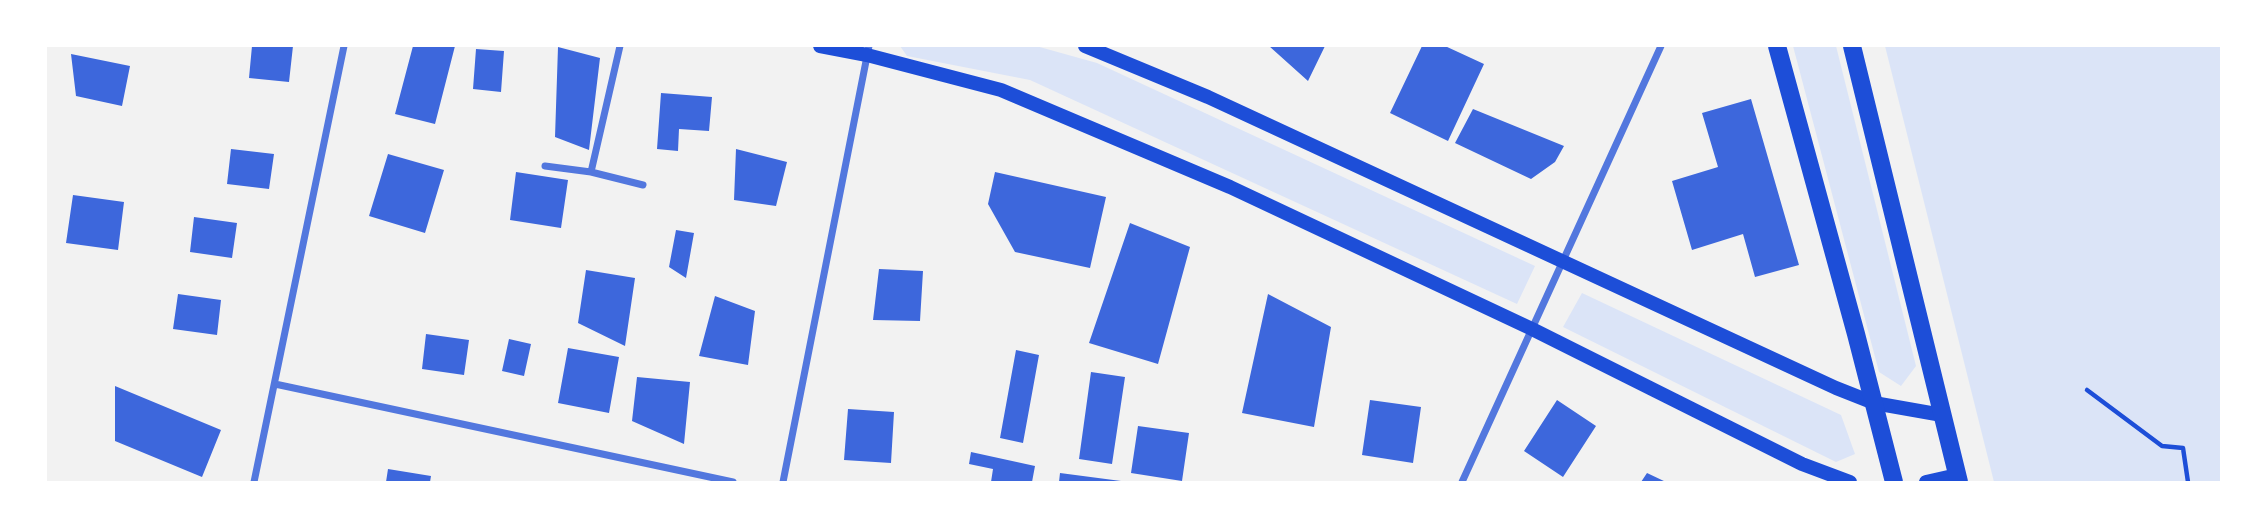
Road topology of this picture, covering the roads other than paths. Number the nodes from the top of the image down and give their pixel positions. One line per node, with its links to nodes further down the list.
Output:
1 (344, 46): 14 (street)
2 (620, 46): 10 (street)
3 (820, 46): 8 (main road)
4 (1084, 46): 12 (main road)
5 (1661, 46): 12 (street)
6 (1777, 46): 15 (main road)
7 (1852, 46): 16 (main road)
8 (868, 50): 13 (main road); 20 (street)
9 (545, 166): 10 (street)
10 (592, 172): 11 (street)
11 (643, 185)
12 (1563, 260): 13 (street); 15 (main road)
13 (1532, 329): 21 (street); 22 (main road)
14 (275, 384): 18 (street); 19 (street)
15 (1874, 403): 16 (main road); 23 (main road)
16 (1942, 415): 17 (main road)
17 (1958, 479): 24 (main road)
18 (254, 482)
19 (733, 482)
20 (783, 482)
21 (1462, 482)
22 (1850, 482)
23 (1894, 482)
24 (1926, 482)

